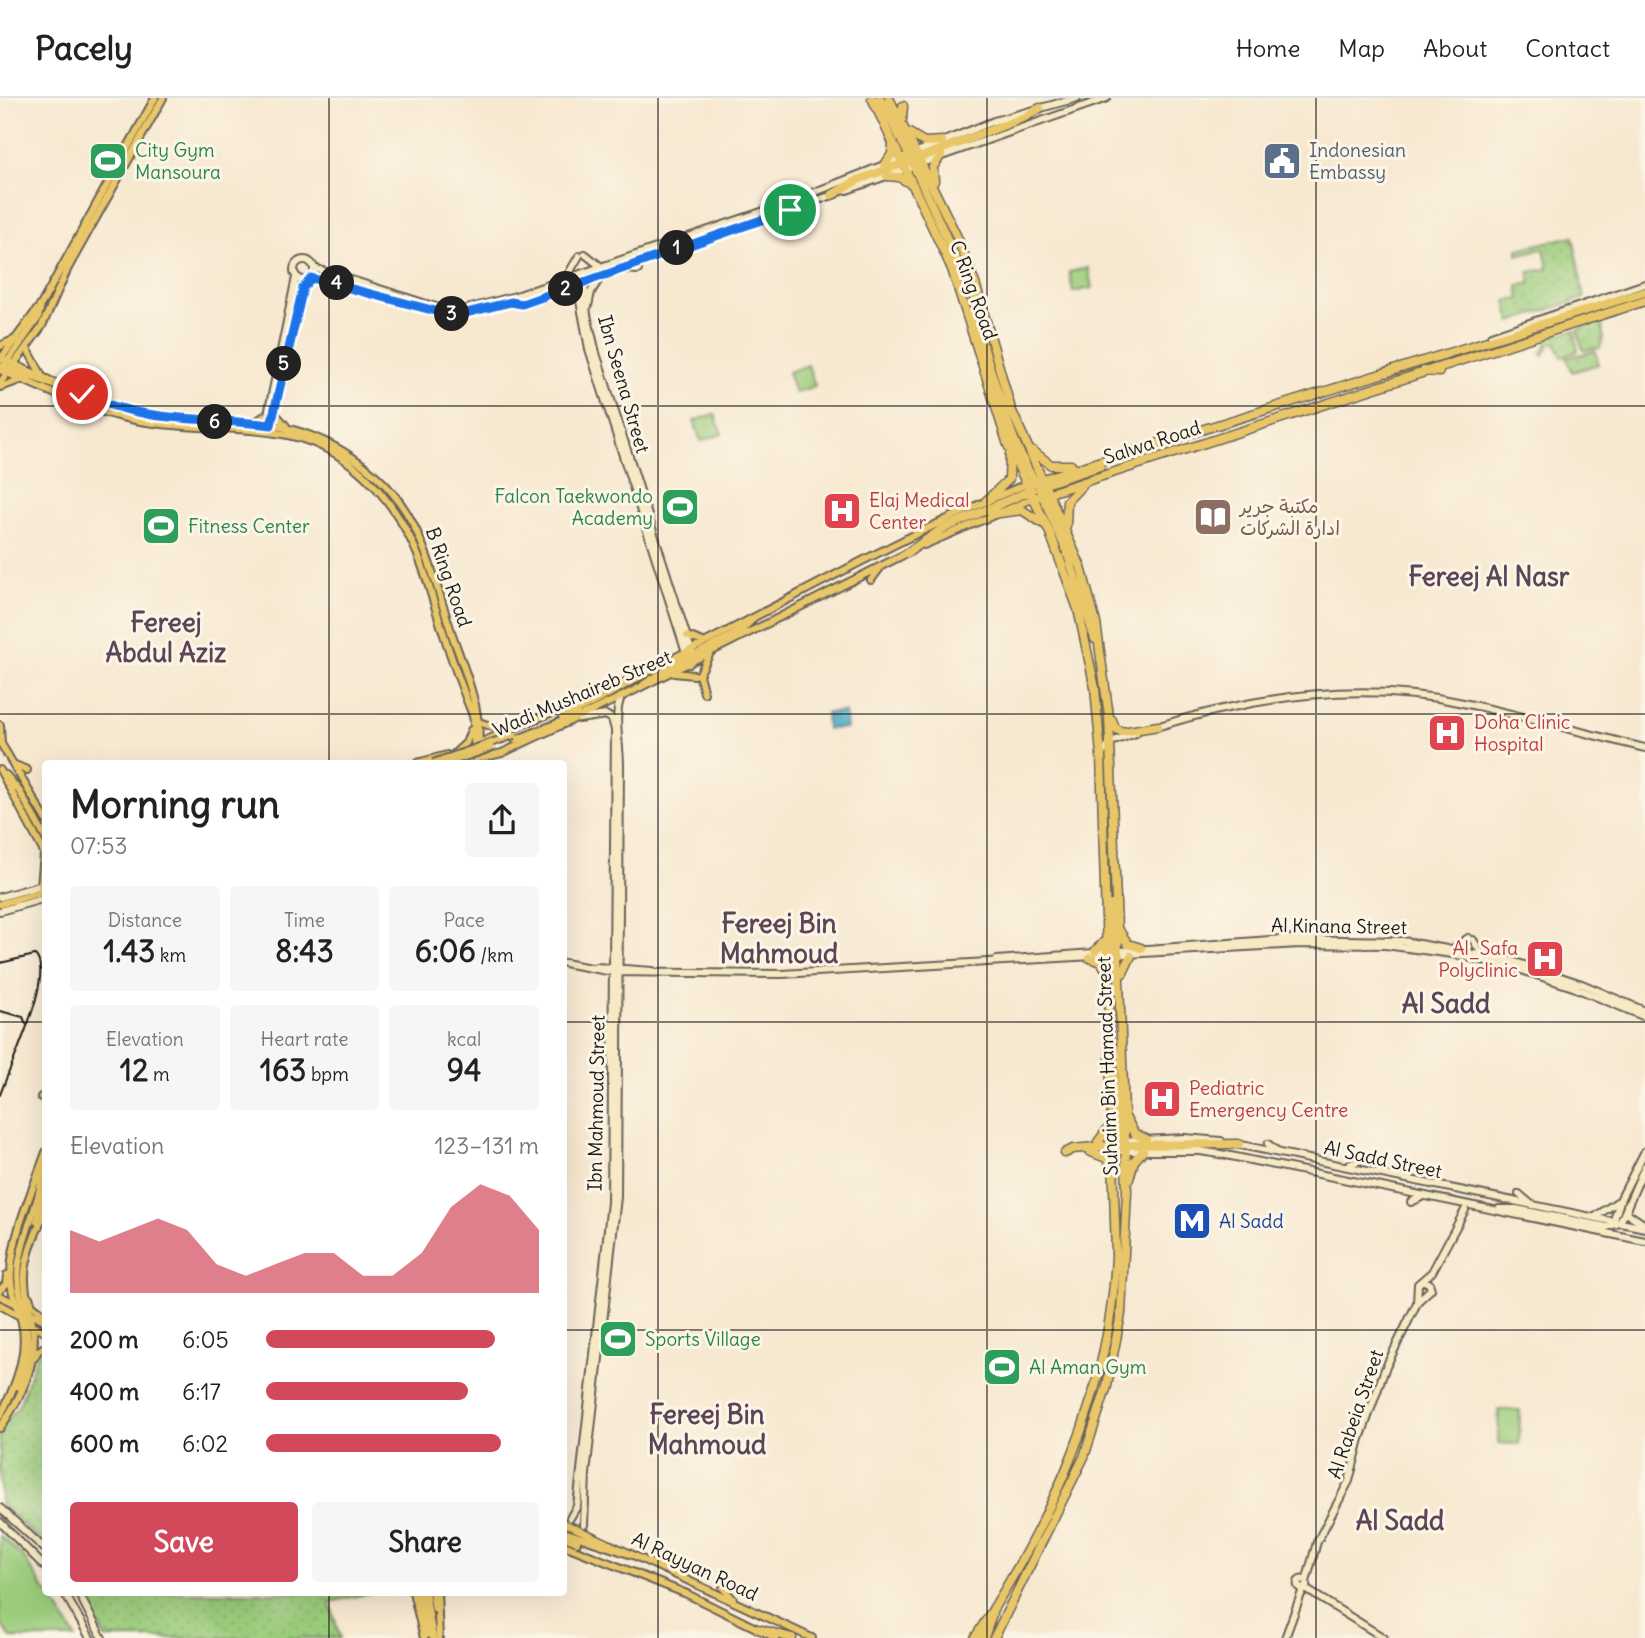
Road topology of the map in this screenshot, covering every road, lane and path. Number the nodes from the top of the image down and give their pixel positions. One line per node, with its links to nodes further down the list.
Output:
1 (155, 98): 37 (main road)
2 (163, 98): 43 (main road)
3 (880, 98): 14 (highway)
4 (889, 98): 10 (highway, C Ring Road)
5 (1077, 98): 9 (street)
6 (1107, 98): 13 (street)
7 (869, 100): 11 (highway, C Ring Road)
8 (903, 106): 10 (highway)
9 (1040, 108): 12 (street); 14 (highway)
10 (903, 125): 12 (highway); 14 (highway, C Ring Road)
11 (892, 136): 14 (highway, C Ring Road); 15 (highway)
12 (942, 141): 14 (street)
13 (941, 155): 14 (street); 19 (highway)
14 (912, 161): 15 (street); 16 (street); 17 (highway, C Ring Road); 18 (highway); 19 (highway, C Ring Road); 39 (highway)
15 (885, 165): 20 (street)
16 (887, 176): 17 (highway); 18 (street)
17 (918, 192): 36 (highway, C Ring Road)
18 (832, 195): 23 (street)
19 (940, 200): 39 (highway, C Ring Road)
20 (626, 258): 21 (street); 29 (street)
21 (602, 267): 28 (street); 29 (street)
22 (314, 268): 25 (street); 27 (street); 28 (street)
23 (622, 268): 24 (street); 26 (street)
24 (638, 270)
25 (296, 277): 27 (street); 51 (street)
26 (601, 277): 29 (street); 38 (street)
27 (310, 278): 34 (street); 51 (street)
28 (564, 280): 29 (street)
29 (580, 280): 31 (street); 34 (street); 35 (street, Ibn Seena Street); 38 (street, Ibn Seena Street)
30 (1645, 284): 41 (street, Salwa Road)
31 (559, 292): 34 (street); 35 (street)
32 (1645, 292): 41 (highway, Salwa Road)
33 (1645, 301): 45 (highway, Salwa Road)
34 (511, 302)
35 (579, 304): 77 (street, Ibn Seena Street)
36 (965, 305): 57 (highway, C Ring Road); 62 (highway)
37 (40, 308): 40 (main road); 44 (main road)
38 (587, 315): 73 (street, Ibn Seena Street)
39 (985, 319): 56 (highway, C Ring Road)
40 (15, 340): 42 (main road); 44 (main road)
41 (1471, 345): 53 (highway, Salwa Road)
42 (0, 346)
43 (27, 348): 44 (main road); 47 (main road)
44 (4, 366): 47 (main road, B Ring Road); 48 (main road, B Ring Road); 49 (main road); 50 (main road)
45 (1421, 371): 46 (highway); 58 (highway, Salwa Road)
46 (1439, 372)
47 (43, 375): 50 (main road, B Ring Road)
48 (24, 379): 49 (main road); 54 (main road, B Ring Road)
49 (0, 385)
50 (76, 391): 52 (main road, B Ring Road)
51 (270, 413): 52 (main road); 54 (street); 55 (main road)
52 (254, 424): 54 (main road, B Ring Road)
53 (1211, 427): 60 (highway, Salwa Road); 62 (highway)
54 (268, 428): 55 (main road, B Ring Road); 83 (main road, B Ring Road)
55 (291, 429): 86 (main road, B Ring Road)
56 (1026, 443): 60 (highway); 62 (highway, C Ring Road)
57 (1008, 444): 62 (highway, C Ring Road); 63 (highway)
58 (1191, 446): 59 (highway); 61 (highway, Salwa Road)
59 (1198, 452)
60 (1084, 464): 62 (highway, Salwa Road)
61 (1095, 477): 62 (highway, Salwa Road); 66 (highway)
62 (1038, 487): 63 (main road, Salwa Road); 64 (main road, Salwa Road); 65 (highway, Suhaim Bin Hamad Street); 66 (highway, Suhaim Bin Hamad Street); 67 (highway); 76 (highway)
63 (986, 501): 70 (main road, Salwa Road)
64 (992, 514): 65 (highway); 67 (main road, Salwa Road)
65 (1050, 533): 97 (highway, Suhaim Bin Hamad Street)
66 (1067, 533): 76 (highway, Suhaim Bin Hamad Street)
67 (907, 553): 68 (main road, Salwa Road)
68 (883, 565): 69 (main road); 71 (main road, Salwa Road)
69 (871, 580)
70 (756, 616): 74 (main road, Salwa Road); 77 (main road)
71 (764, 625): 72 (main road); 75 (main road, Salwa Road)
72 (778, 626)
73 (687, 636): 74 (main road); 77 (street, Ibn Seena Street)
74 (709, 642): 77 (main road, Salwa Road)
75 (710, 654): 77 (main road, Salwa Road); 81 (main road)
76 (1102, 654): 84 (highway, Suhaim Bin Hamad Street)
77 (690, 657): 78 (main road, Wadi Mushaireb Street); 80 (main road); 89 (main road, Wadi Mushaireb Street)
78 (672, 673): 79 (main road); 80 (main road, Wadi Mushaireb Street)
79 (694, 675)
80 (639, 689): 82 (main road, Wadi Mushaireb Street)
81 (704, 693)
82 (621, 697): 85 (main road); 89 (main road, Wadi Mushaireb Street); 132 (street, Ibn Mahmoud Street)
83 (467, 705): 90 (main road, B Ring Road); 95 (main road)
84 (1109, 716): 88 (highway); 91 (highway, Suhaim Bin Hamad Street)
85 (579, 719): 94 (main road); 127 (street, Ibn Mahmoud Street)
86 (479, 722): 89 (main road); 90 (main road, B Ring Road)
87 (0, 725): 92 (main road)
88 (1158, 726): 91 (street); 93 (street)
89 (513, 736): 90 (main road, Wadi Mushaireb Street); 98 (main road, Wadi Mushaireb Street, bridge); 100 (main road, Wadi Mushaireb Street, bridge)
90 (477, 741): 95 (main road, Wadi Mushaireb Street); 96 (main road, B Ring Road)
91 (1111, 742): 97 (street); 107 (highway, Suhaim Bin Hamad Street)
92 (1, 743): 104 (main road)
93 (1645, 748)
94 (502, 752): 96 (main road); 103 (main road)
95 (455, 753): 99 (main road, Wadi Mushaireb Street); 101 (main road)
96 (478, 754): 102 (main road, B Ring Road)
97 (1101, 755): 109 (highway, Suhaim Bin Hamad Street)
98 (442, 760)
99 (445, 760)
100 (447, 760)
101 (464, 760)
102 (477, 760)
103 (494, 760)
104 (13, 764): 106 (main road); 110 (main road)
105 (0, 770): 111 (main road); 112 (main road)
106 (27, 770)
107 (1112, 782): 108 (highway); 119 (highway, Suhaim Bin Hamad Street)
108 (1120, 792)
109 (1103, 798): 120 (highway, Suhaim Bin Hamad Street); 124 (highway)
110 (42, 814)
111 (42, 832)
112 (42, 848)
113 (42, 887): 115 (street)
114 (42, 888): 117 (main road)
115 (0, 897)
116 (42, 899): 118 (street)
117 (0, 904)
118 (0, 911)
119 (1118, 926): 121 (highway); 124 (highway, Suhaim Bin Hamad Street)
120 (1106, 938): 124 (highway, Suhaim Bin Hamad Street); 125 (highway)
121 (1141, 948): 122 (street, Al Kinana Street); 124 (street, Al Kinana Street)
122 (1195, 948): 123 (street, Al Kinana Street); 128 (street, Al Kinana Street); 136 (street, Al Kinana Street)
123 (1453, 948): 126 (street, Al Kinana Street); 126 (street)
124 (1113, 953): 125 (street); 128 (street, Al Kinana Street); 133 (highway, Suhaim Bin Hamad Street); 134 (highway, Suhaim Bin Hamad Street); 138 (highway)
125 (1093, 954): 132 (street); 133 (highway)
126 (1482, 954): 135 (street, Al Kinana Street)
127 (613, 956): 131 (street); 132 (street, Ibn Mahmoud Street)
128 (1131, 956): 134 (highway)
129 (567, 964): 130 (street)
130 (582, 967): 131 (street); 132 (street)
131 (591, 967): 132 (street)
132 (616, 970): 199 (street, Ibn Mahmoud Street)
133 (1108, 974): 137 (highway, Suhaim Bin Hamad Street)
134 (1119, 982): 138 (highway, Suhaim Bin Hamad Street)
135 (1645, 1011)
136 (1645, 1017)
137 (1111, 1064): 140 (highway, Suhaim Bin Hamad Street); 145 (highway)
138 (1122, 1069): 139 (highway, Suhaim Bin Hamad Street)
139 (1124, 1116): 141 (highway); 145 (highway, Suhaim Bin Hamad Street)
140 (1111, 1120): 142 (highway); 145 (highway, Suhaim Bin Hamad Street)
141 (1146, 1139): 143 (street, Al Sadd Street); 145 (street, Al Sadd Street)
142 (1098, 1142)
143 (1239, 1144): 145 (highway); 150 (street, Al Sadd Street)
144 (1268, 1144): 150 (street)
145 (1119, 1146): 146 (street, Al Sadd Street); 149 (highway); 155 (highway, Suhaim Bin Hamad Street); 158 (highway, Suhaim Bin Hamad Street); 172 (highway)
146 (1143, 1151): 156 (street, Al Sadd Street); 158 (highway)
147 (1645, 1151): 161 (street)
148 (1091, 1152): 155 (highway)
149 (1065, 1153)
150 (1279, 1153): 154 (street, Al Sadd Street)
151 (1361, 1160): 154 (street)
152 (42, 1161): 179 (main road); 187 (main road)
153 (1645, 1166): 161 (street)
154 (1344, 1167): 164 (street, Al Sadd Street)
155 (1114, 1168): 216 (highway, Suhaim Bin Hamad Street)
156 (1331, 1177): 157 (street); 160 (street, Al Sadd Street)
157 (1345, 1187)
158 (1126, 1192): 172 (highway, Suhaim Bin Hamad Street)
159 (1519, 1194): 164 (street)
160 (1424, 1196): 162 (street); 167 (street, Al Sadd Street)
161 (1624, 1200): 169 (street); 174 (street); 175 (street)
162 (1411, 1202)
163 (42, 1206): 177 (main road)
164 (1534, 1206): 169 (street, Al Sadd Street)
165 (1454, 1208): 173 (street)
166 (1465, 1210): 173 (street)
167 (1495, 1210): 168 (street, Al Sadd Street); 174 (street)
168 (1527, 1216): 171 (street); 176 (street, Al Sadd Street)
169 (1592, 1217): 174 (street, Al Sadd Street)
170 (42, 1219): 177 (main road)
171 (1513, 1220)
172 (1125, 1222): 228 (highway, Suhaim Bin Hamad Street)
173 (1455, 1224): 181 (street)
174 (1616, 1224): 175 (street, Al Sadd Street); 176 (street)
175 (1645, 1229): 178 (street)
176 (1622, 1236): 178 (street, Al Sadd Street)
177 (35, 1237): 180 (main road)
178 (1641, 1240)
179 (12, 1261): 182 (main road); 187 (main road)
180 (25, 1280): 187 (main road); 188 (main road)
181 (1427, 1282): 183 (street); 184 (street)
182 (0, 1290)
183 (1418, 1291): 184 (street); 186 (street, Al Rabeia Street)
184 (1427, 1294): 186 (street, Al Rabeia Street)
185 (0, 1301): 187 (main road); 187 (main road)
186 (1417, 1303): 207 (street, Al Rabeia Street)
187 (22, 1310): 189 (main road); 190 (main road); 190 (main road)
188 (42, 1312)
189 (42, 1319)
190 (28, 1327): 191 (main road); 192 (main road); 194 (main road); 195 (main road); 196 (main road)
191 (42, 1327)
192 (42, 1332)
193 (42, 1349): 194 (main road)
194 (27, 1376): 195 (main road)
195 (14, 1406): 197 (main road)
196 (0, 1416)
197 (0, 1428)
198 (0, 1508): 203 (street)
199 (573, 1517): 201 (street, Ibn Mahmoud Street); 205 (main road, Al Rayyan Road)
200 (0, 1522): 206 (street)
201 (584, 1525)
202 (567, 1535): 205 (main road)
203 (42, 1546)
204 (567, 1546): 217 (main road, Al Rayyan Road)
205 (638, 1556): 215 (main road, Al Rayyan Road)
206 (42, 1564)
207 (1304, 1586): 229 (street, Al Rabeia Street); 230 (street)
208 (723, 1588): 215 (main road)
209 (66, 1596): 218 (street)
210 (80, 1596): 219 (street)
211 (414, 1596): 220 (main road)
212 (420, 1596): 220 (main road)
213 (426, 1596): 221 (main road)
214 (435, 1596): 222 (main road)
215 (736, 1603): 225 (main road, Al Rayyan Road)
216 (992, 1611): 226 (highway, Suhaim Bin Hamad Street); 227 (highway)
217 (758, 1629): 223 (main road, Al Rayyan Road); 224 (highway)
218 (90, 1638)
219 (102, 1638)
220 (426, 1638)
221 (433, 1638)
222 (439, 1638)
223 (776, 1638)
224 (792, 1638)
225 (812, 1638)
226 (975, 1638)
227 (984, 1638)
228 (994, 1638)
229 (1285, 1638)
230 (1384, 1638)

